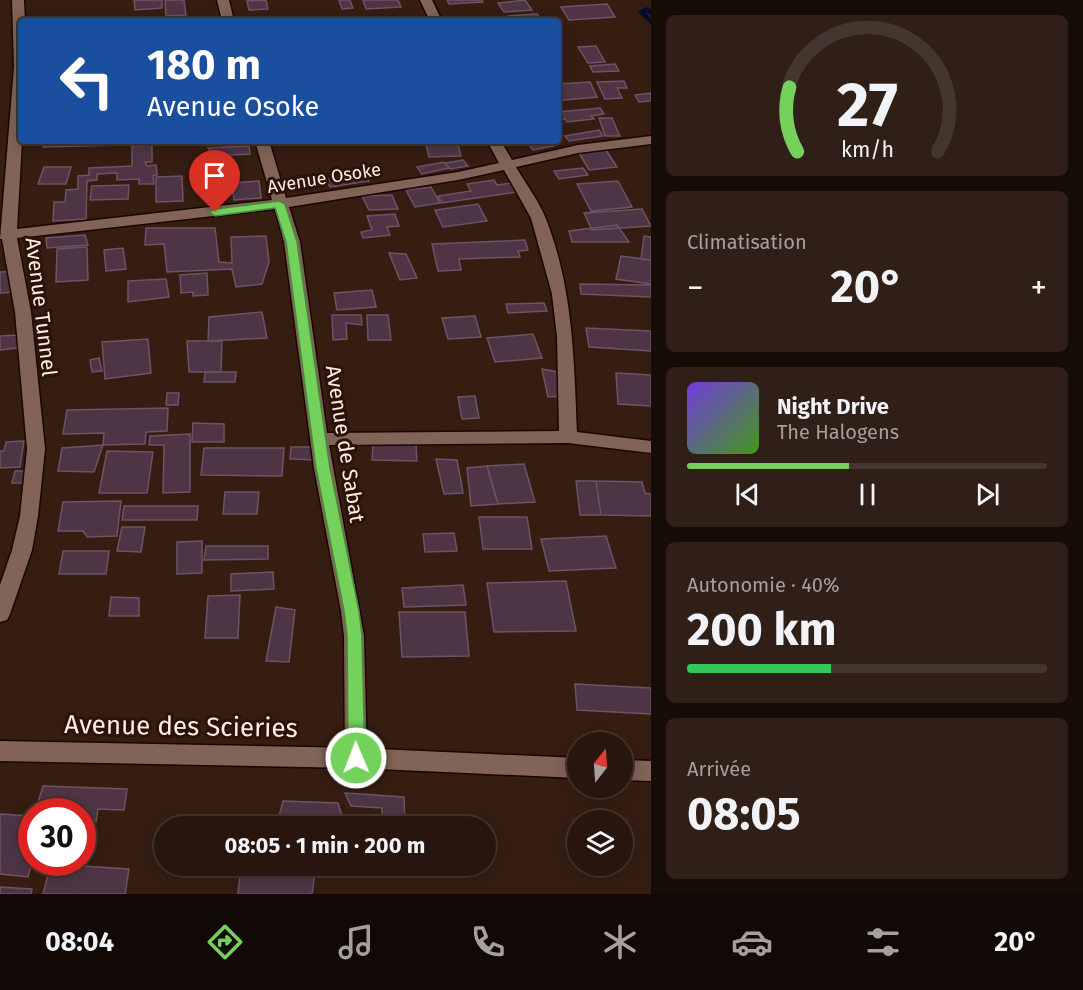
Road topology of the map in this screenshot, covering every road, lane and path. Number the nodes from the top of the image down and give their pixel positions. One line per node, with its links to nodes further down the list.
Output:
1 (18, 0): 4 (street, Avenue Tunnel)
2 (223, 0): 5 (street)
3 (426, 0): 6 (street)
4 (19, 18)
5 (227, 18)
6 (435, 18)
7 (18, 89): 13 (street, Avenue Tunnel)
8 (651, 140): 11 (street, Avenue Osoke)
9 (262, 144): 12 (street, Avenue de Sabat)
10 (496, 144): 11 (street)
11 (506, 164): 12 (street, Avenue Osoke); 14 (street)
12 (279, 204): 13 (street, Avenue Osoke); 15 (street, Avenue de Sabat)
13 (5, 235): 17 (street, Avenue Tunnel)
14 (568, 437): 15 (street); 16 (street)
15 (320, 439): 19 (street, Avenue de Sabat)
16 (651, 447)
17 (0, 614)
18 (0, 751): 19 (street, Avenue des Scieries)
19 (356, 758): 20 (street, Avenue des Scieries)
20 (567, 768)
21 (633, 770): 22 (street)
22 (651, 771)

